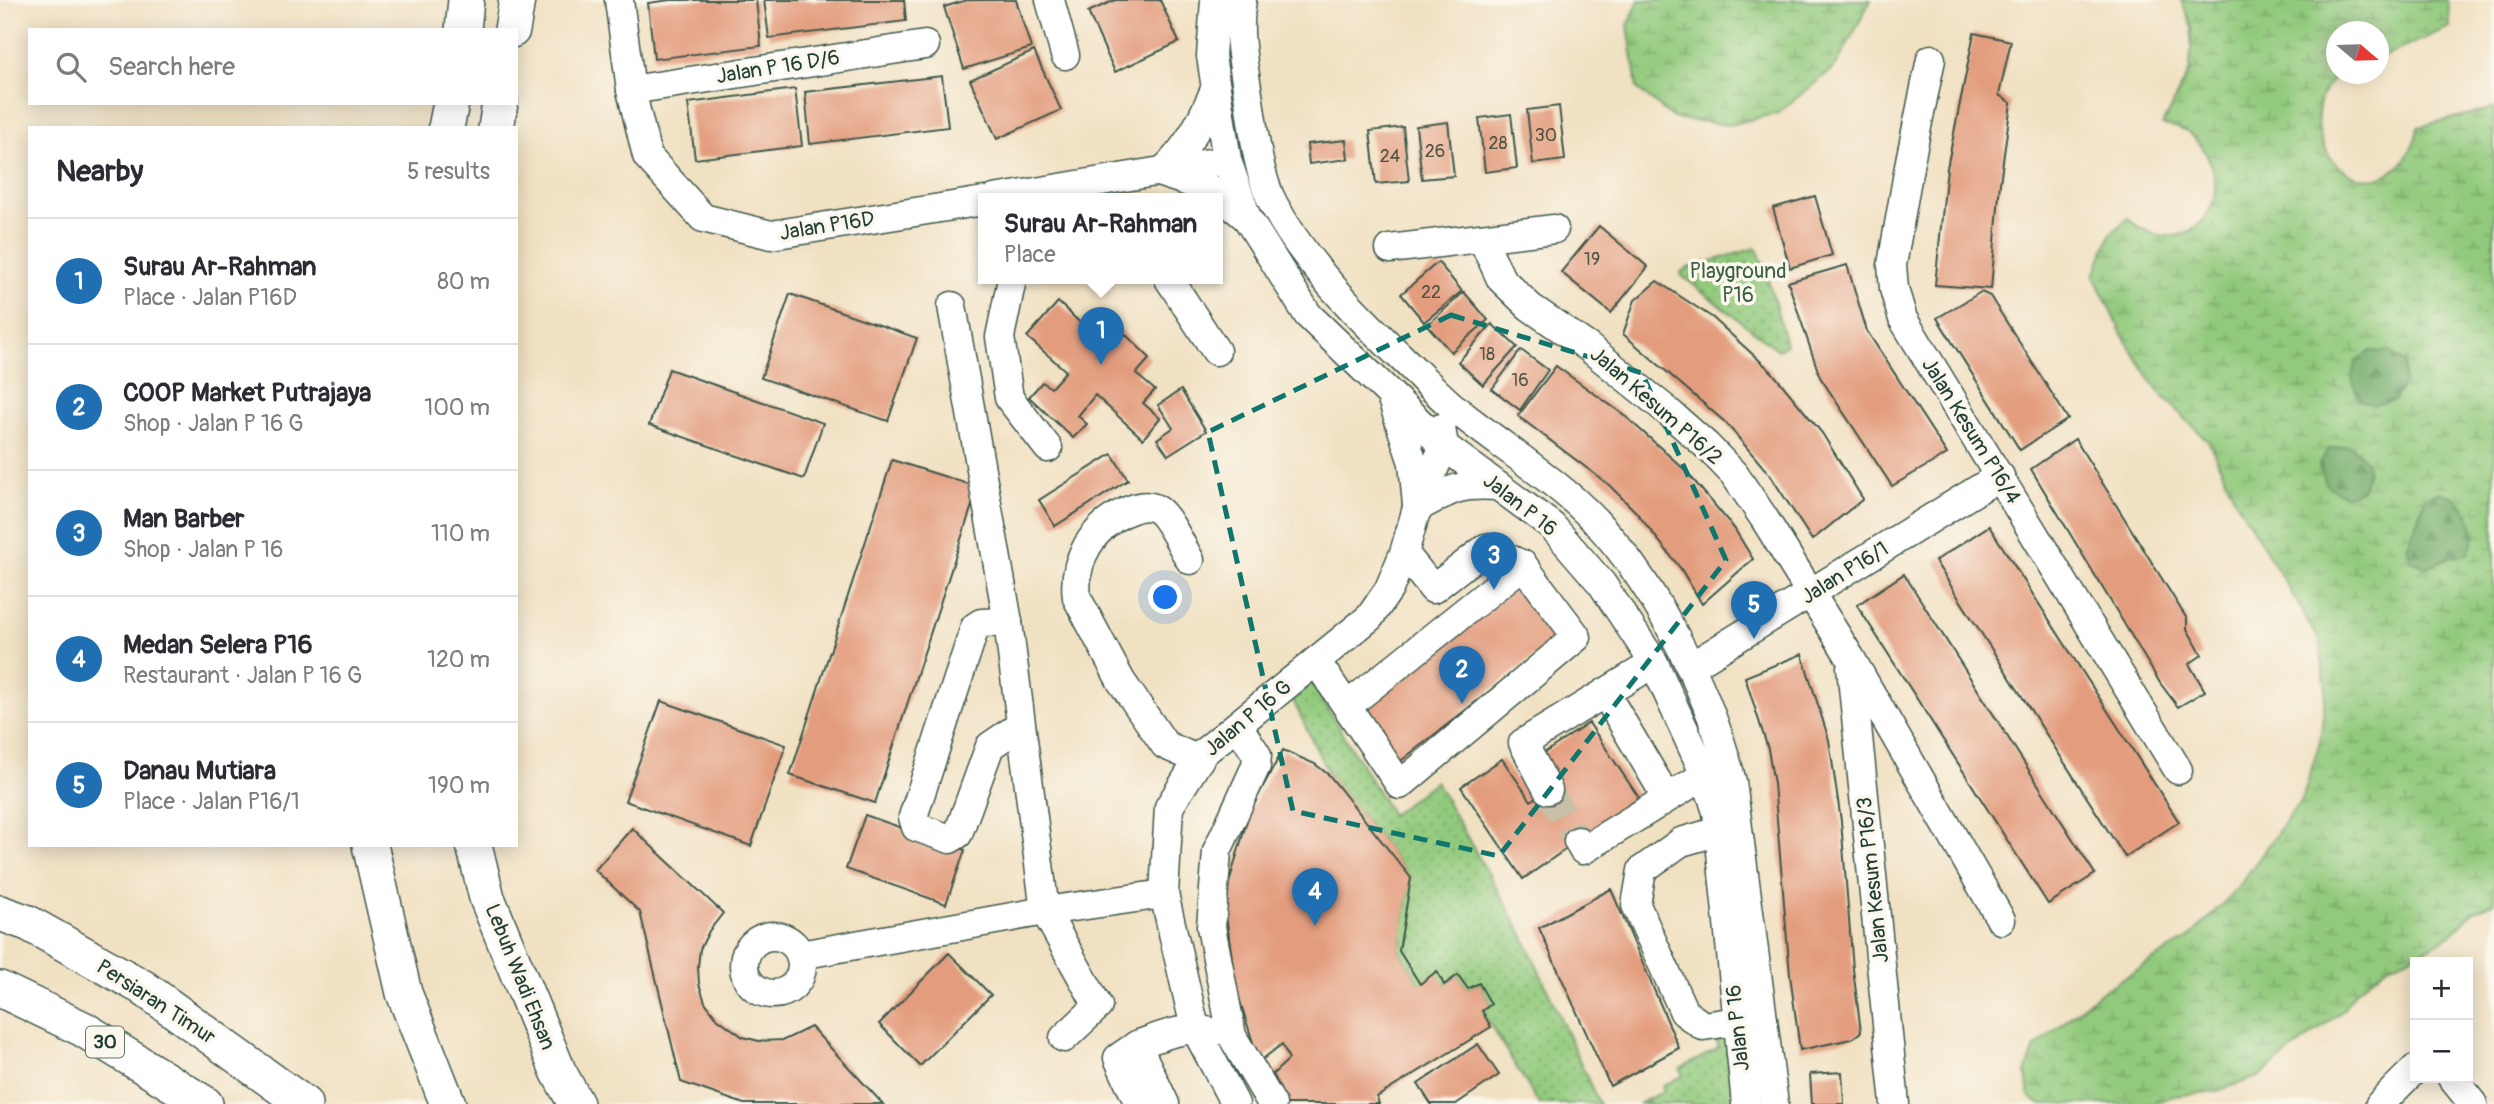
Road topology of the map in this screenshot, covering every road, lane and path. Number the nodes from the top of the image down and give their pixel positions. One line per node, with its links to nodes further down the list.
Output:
1 (466, 0): 7 (main road)
2 (517, 0): 8 (main road)
3 (618, 0): 13 (street, Jalan P16D)
4 (1050, 0): 10 (street)
5 (1215, 0): 12 (street, Jalan P 16)
6 (1242, 0): 14 (street, Jalan P 16)
7 (463, 28)
8 (512, 28)
9 (925, 45): 13 (street, Jalan P 16 D/6)
10 (1065, 55)
11 (1931, 59): 38 (street, Jalan Kesum P16/4)
12 (1216, 87): 19 (street, Jalan P 16); 20 (street)
13 (631, 90): 25 (street, Jalan P16D)
14 (1249, 100): 19 (street); 24 (street, Jalan P 16)
15 (451, 105): 17 (main road)
16 (500, 105): 18 (main road)
17 (446, 126)
18 (496, 126)
19 (1227, 160): 20 (street); 24 (street); 26 (street, Jalan P 16)
20 (1160, 171): 21 (street); 22 (street)
21 (1035, 193)
22 (1217, 193)
23 (1223, 198): 26 (street)
24 (1272, 201): 33 (street, Jalan P 16)
25 (978, 202)
26 (1247, 218): 35 (street, Jalan P 16)
27 (1554, 229): 28 (street)
28 (1482, 237): 29 (street); 45 (street, Jalan Kesum P16/2)
29 (1390, 249)
30 (1011, 284): 37 (street)
31 (1172, 284): 34 (street)
32 (952, 306): 46 (street)
33 (1368, 325): 36 (street); 40 (street, Jalan P 16)
34 (1216, 351)
35 (1391, 395): 36 (street, Jalan P 16); 41 (street)
36 (1444, 446): 39 (street, Jalan P 16); 40 (street); 41 (street, Jalan P 16 G)
37 (1048, 448)
38 (2000, 476): 45 (street, Jalan P16/1); 56 (street, Jalan Kesum P16/4)
39 (1498, 486): 41 (street); 49 (street, Jalan P 16)
40 (1577, 503): 50 (street, Jalan P 16)
41 (1417, 508): 42 (street, Jalan P 16 G)
42 (1404, 553): 44 (street); 48 (street, Jalan P 16 G)
43 (1190, 560): 55 (street)
44 (1523, 565): 52 (street); 52 (street)
45 (1812, 594): 47 (street, Jalan Kesum P16/3); 50 (street, Jalan P16/1)
46 (1008, 622): 53 (street); 53 (street)
47 (1850, 657): 67 (street, Jalan Kesum P16/3); 87 (street, Jalan Kesum P16/3)
48 (1316, 661): 52 (street); 54 (street, Jalan P 16 G)
49 (1654, 663): 51 (street); 57 (street, Jalan P 16)
50 (1690, 667): 86 (street, Jalan P 16)
51 (1605, 693): 58 (street); 59 (street)
52 (1347, 706)
53 (1021, 725): 65 (street)
54 (1238, 726): 55 (street, Jalan P 16 G); 72 (street)
55 (1199, 760): 64 (street, Jalan P 16 G)
56 (2178, 770)
57 (1705, 775): 59 (street); 60 (street, Jalan P 16)
58 (1548, 790)
59 (1667, 798): 61 (street)
60 (1719, 831): 70 (street, Jalan P 16); 70 (street)
61 (1578, 841)
62 (370, 847): 79 (main road)
63 (475, 847): 80 (main road, Lebuh Wadi Ehsan)
64 (1164, 894): 65 (street); 71 (street, Jalan P 16 G)
65 (1045, 911): 68 (street); 73 (street)
66 (14, 918): 78 (main road, Persiaran Timur)
67 (2001, 920)
68 (800, 955)
69 (0, 989): 77 (main road, 30)
70 (1738, 1021): 85 (street, Jalan P 16)
71 (1195, 1028): 72 (street); 74 (street); 83 (street, Jalan P 16 G)
72 (1232, 1035): 84 (street)
73 (1064, 1038)
74 (1137, 1045): 81 (street); 82 (street)
75 (2410, 1074): 88 (street)
76 (2456, 1083): 89 (street)
77 (205, 1104)
78 (304, 1104)
79 (448, 1104)
80 (576, 1104)
81 (1139, 1104)
82 (1165, 1104)
83 (1235, 1104)
84 (1272, 1104)
85 (1746, 1104)
86 (1774, 1104)
87 (1895, 1104)
88 (2380, 1104)
89 (2473, 1104)

